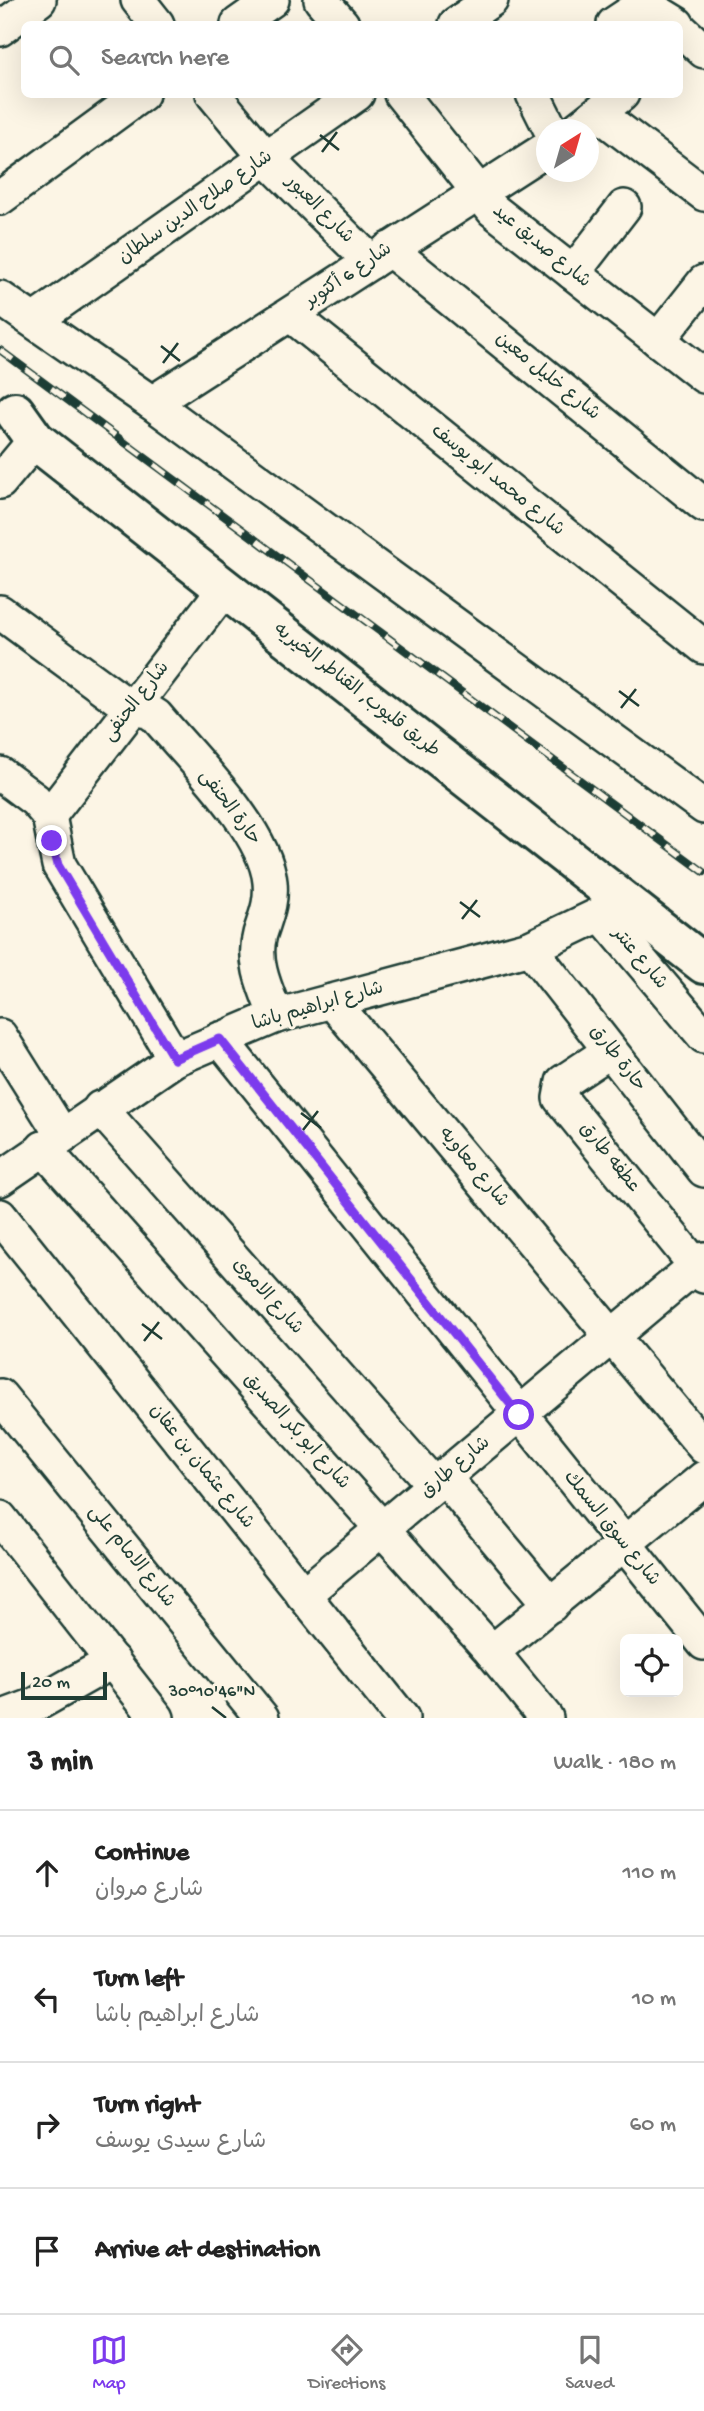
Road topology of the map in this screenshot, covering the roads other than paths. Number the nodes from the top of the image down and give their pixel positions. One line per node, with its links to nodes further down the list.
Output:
1 (39, 0): 14 (street)
2 (138, 0): 7 (street)
3 (272, 0): 8 (street)
4 (321, 0): 9 (street)
5 (690, 0): 13 (street)
6 (491, 7): 10 (street)
7 (155, 21)
8 (243, 21)
9 (339, 21)
10 (462, 21)
11 (618, 21): 12 (street)
12 (665, 21)
13 (680, 21)
14 (0, 29)
15 (137, 98): 26 (street)
16 (216, 98): 23 (street, شارع العبور)
17 (351, 98): 23 (street, شارع صلاح الدين سلطان)
18 (404, 98): 24 (street, شارع صديق عيد)
19 (535, 98): 21 (street)
20 (599, 113): 25 (street)
21 (546, 119)
22 (536, 156): 24 (street, شارع 6 أكتوبر)
23 (267, 159): 28 (street, شارع العبور); 33 (street, شارع صلاح الدين سلطان)
24 (480, 192): 28 (street, شارع 6 أكتوبر); 29 (street, شارع صديق عيد)
25 (704, 194)
26 (0, 198)
27 (624, 207): 29 (street)
28 (380, 255): 32 (street, شارع 6 أكتوبر); 39 (street, شارع خليل معين)
29 (573, 273): 34 (street, شارع صديق عيد)
30 (704, 282): 34 (street)
31 (0, 298): 33 (street)
32 (291, 314): 36 (street, شارع 6 أكتوبر); 42 (street, شارع محمد ابو يوسف)
33 (35, 320): 36 (street)
34 (658, 340): 35 (street, شارع صديق عيد)
35 (704, 376)
36 (152, 403): 45 (street)
37 (17, 417): 38 (street); 40 (main road, طريق قليوب, القناطر الخيريه); 48 (main road, طريق قليوب, القناطر الخيريه)
38 (0, 482)
39 (704, 505)
40 (225, 588): 43 (street, شارع الحنفى); 47 (main road, طريق قليوب, القناطر الخيريه)
41 (0, 612): 43 (street, حارة الحنفى)
42 (704, 647)
43 (132, 709): 46 (street, شارع الحنفى); 52 (street, حارة الحنفى)
44 (0, 774): 46 (street)
45 (704, 807)
46 (49, 816): 57 (street)
47 (610, 907): 49 (street, شارع ابراهيم باشا); 50 (main road, طريق قليوب, القناطر الخيريه); 54 (street, شارع عنتر)
48 (704, 932)
49 (530, 948): 51 (street, شارع ابراهيم باشا); 56 (street, حارة طارق)
50 (704, 964)
51 (332, 1001): 52 (street, شارع ابراهيم باشا); 64 (street, شارع معاويه)
52 (276, 1016): 55 (street, شارع ابراهيم باشا)
53 (0, 1036): 59 (street, شارع ابو بكر الصديق)
54 (704, 1036)
55 (220, 1039): 57 (street, شارع ابراهيم باشا); 66 (street, شارع سوق السمك)
56 (610, 1051): 60 (street, حارة طارق); 63 (street, عطفه طارق)
57 (174, 1059): 58 (street, شارع ابراهيم باشا)
58 (100, 1108): 59 (street, شارع ابراهيم باشا); 70 (street, شارع الاموى)
59 (53, 1142): 61 (street, شارع ابراهيم باشا); 72 (street, شارع ابو بكر الصديق)
60 (704, 1170)
61 (0, 1179)
62 (0, 1216): 74 (street, شارع عثمان بن عفان)
63 (701, 1267): 64 (street, شارع طارق)
64 (614, 1335): 66 (street, شارع طارق); 68 (street, شارع معاويه)
65 (0, 1396): 67 (street, شارع الامام على)
66 (519, 1415): 70 (street, شارع طارق); 73 (street, شارع سوق السمك)
67 (11, 1429): 82 (street, شارع الامام على)
68 (704, 1447)
69 (704, 1478): 73 (street)
70 (439, 1481): 72 (street, شارع طارق); 75 (street, شارع الاموى)
71 (0, 1518): 78 (street)
72 (382, 1529): 74 (street, شارع طارق); 77 (street, شارع ابو بكر الصديق)
73 (625, 1546): 75 (street); 76 (street, شارع سوق السمك)
74 (303, 1595): 83 (street, شارع عثمان بن عفان)
75 (551, 1605): 77 (street)
76 (704, 1643)
77 (492, 1652): 84 (street, شارع ابو بكر الصديق)
78 (113, 1661): 79 (street); 81 (street)
79 (38, 1712): 80 (street)
80 (1, 1715)
81 (157, 1718)
82 (262, 1718)
83 (402, 1718)
84 (546, 1718)

